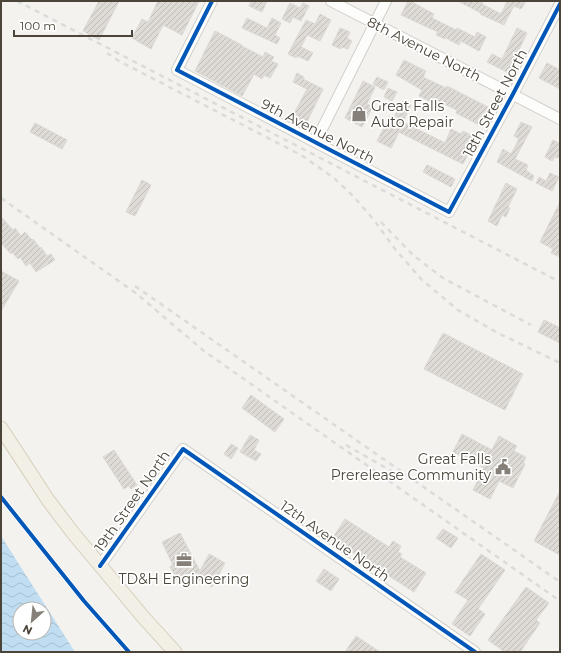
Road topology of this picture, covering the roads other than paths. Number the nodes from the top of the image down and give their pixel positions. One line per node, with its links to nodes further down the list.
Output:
1 (212, 1): 8 (street, 9th Avenue North)
2 (331, 1): 5 (street, 8th Avenue North)
3 (386, 1): 5 (street)
4 (560, 4): 6 (street, 18th Street North)
5 (374, 24): 6 (street, 8th Avenue North); 8 (street)
6 (513, 94): 7 (street, 8th Avenue North); 9 (street, 18th Street North)
7 (560, 119)
8 (316, 141): 9 (street, 9th Avenue North)
9 (449, 212)
10 (1, 428): 12 (main road)
11 (183, 449): 12 (street, 19th Street North); 14 (street, 12th Avenue North)
12 (100, 566): 13 (main road)
13 (175, 652)
14 (475, 652)

